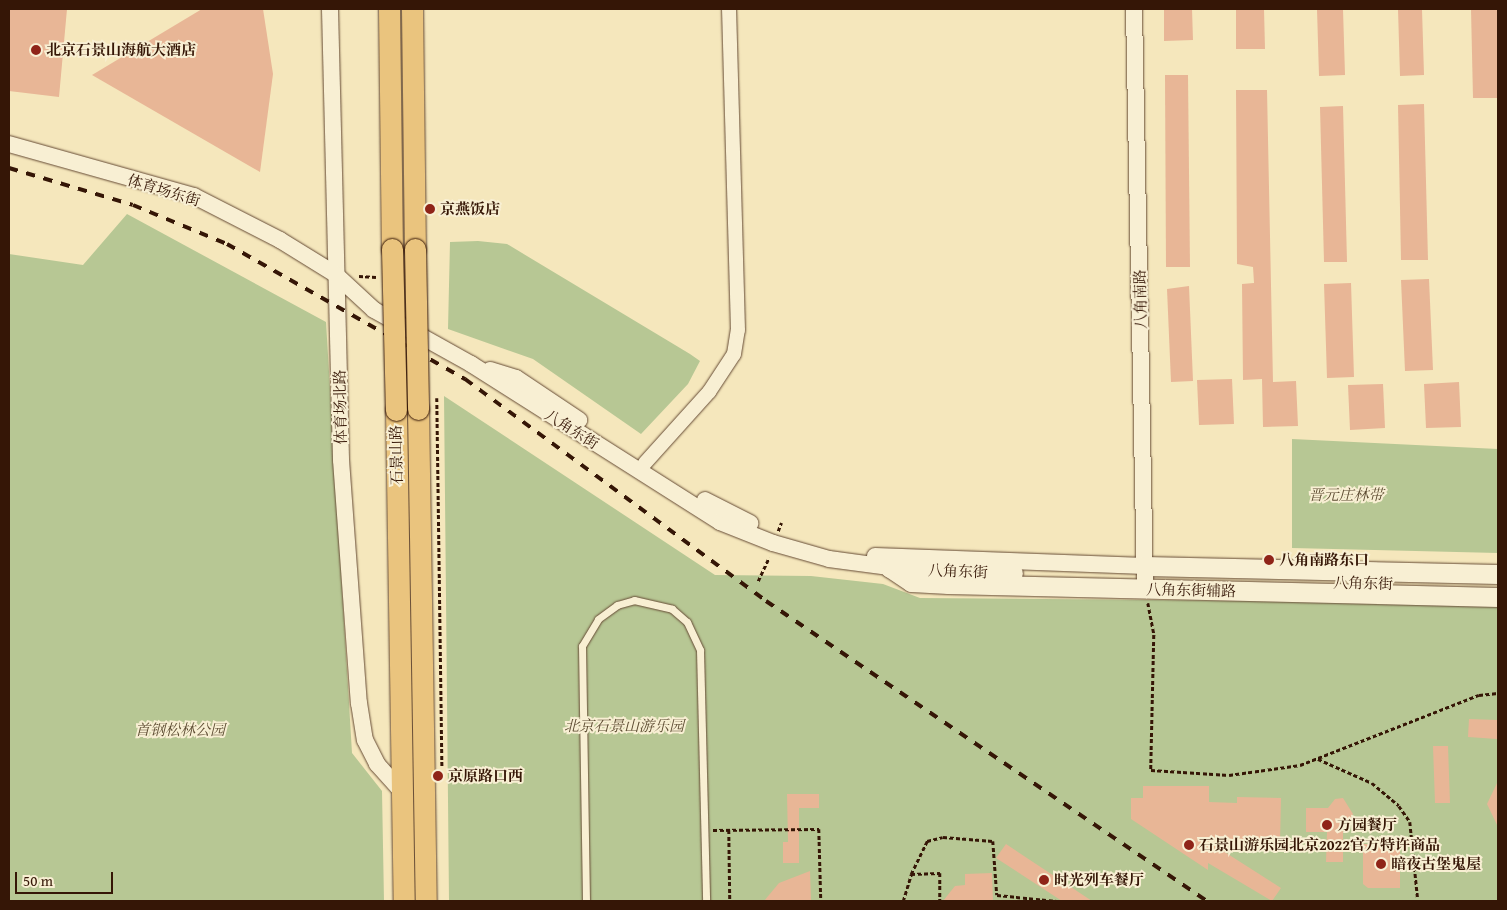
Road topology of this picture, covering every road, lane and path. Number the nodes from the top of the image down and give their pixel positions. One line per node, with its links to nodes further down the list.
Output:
1 (330, 9): 7 (street, 体育场北路)
2 (389, 9): 22 (main road, 石景山路, bridge)
3 (412, 9): 27 (main road, 石景山路, bridge)
4 (729, 9): 11 (street)
5 (1134, 9): 15 (street, 八角南路)
6 (9, 144): 7 (street, 体育场东街)
7 (343, 274): 8 (path); 9 (street, 八角东街); 22 (street, 体育场北路)
8 (380, 278)
9 (470, 364): 11 (street, 八角东街); 13 (street, 八角东街)
10 (437, 398): 21 (path)
11 (645, 463): 15 (street, 八角东街)
12 (769, 558): 16 (path)
13 (889, 567): 15 (main road, 八角东街)
14 (1498, 574): 15 (main road, 八角东街)
15 (1145, 577): 17 (main road, 八角东街); 18 (main road, 八角东街辅路); 20 (path)
16 (758, 581)
17 (1498, 586)
18 (1498, 598)
19 (1498, 693): 20 (path)
20 (1318, 759): 35 (path)
21 (442, 773)
22 (402, 792): 26 (main road, 石景山路)
23 (704, 830): 24 (path); 28 (lane); 29 (lane)
24 (729, 830): 30 (path); 31 (path)
25 (911, 874): 32 (path); 33 (path); 34 (path)
26 (404, 901)
27 (426, 901)
28 (586, 901)
29 (706, 901)
30 (730, 901)
31 (821, 901)
32 (903, 901)
33 (940, 901)
34 (1056, 901)
35 (1418, 901)

